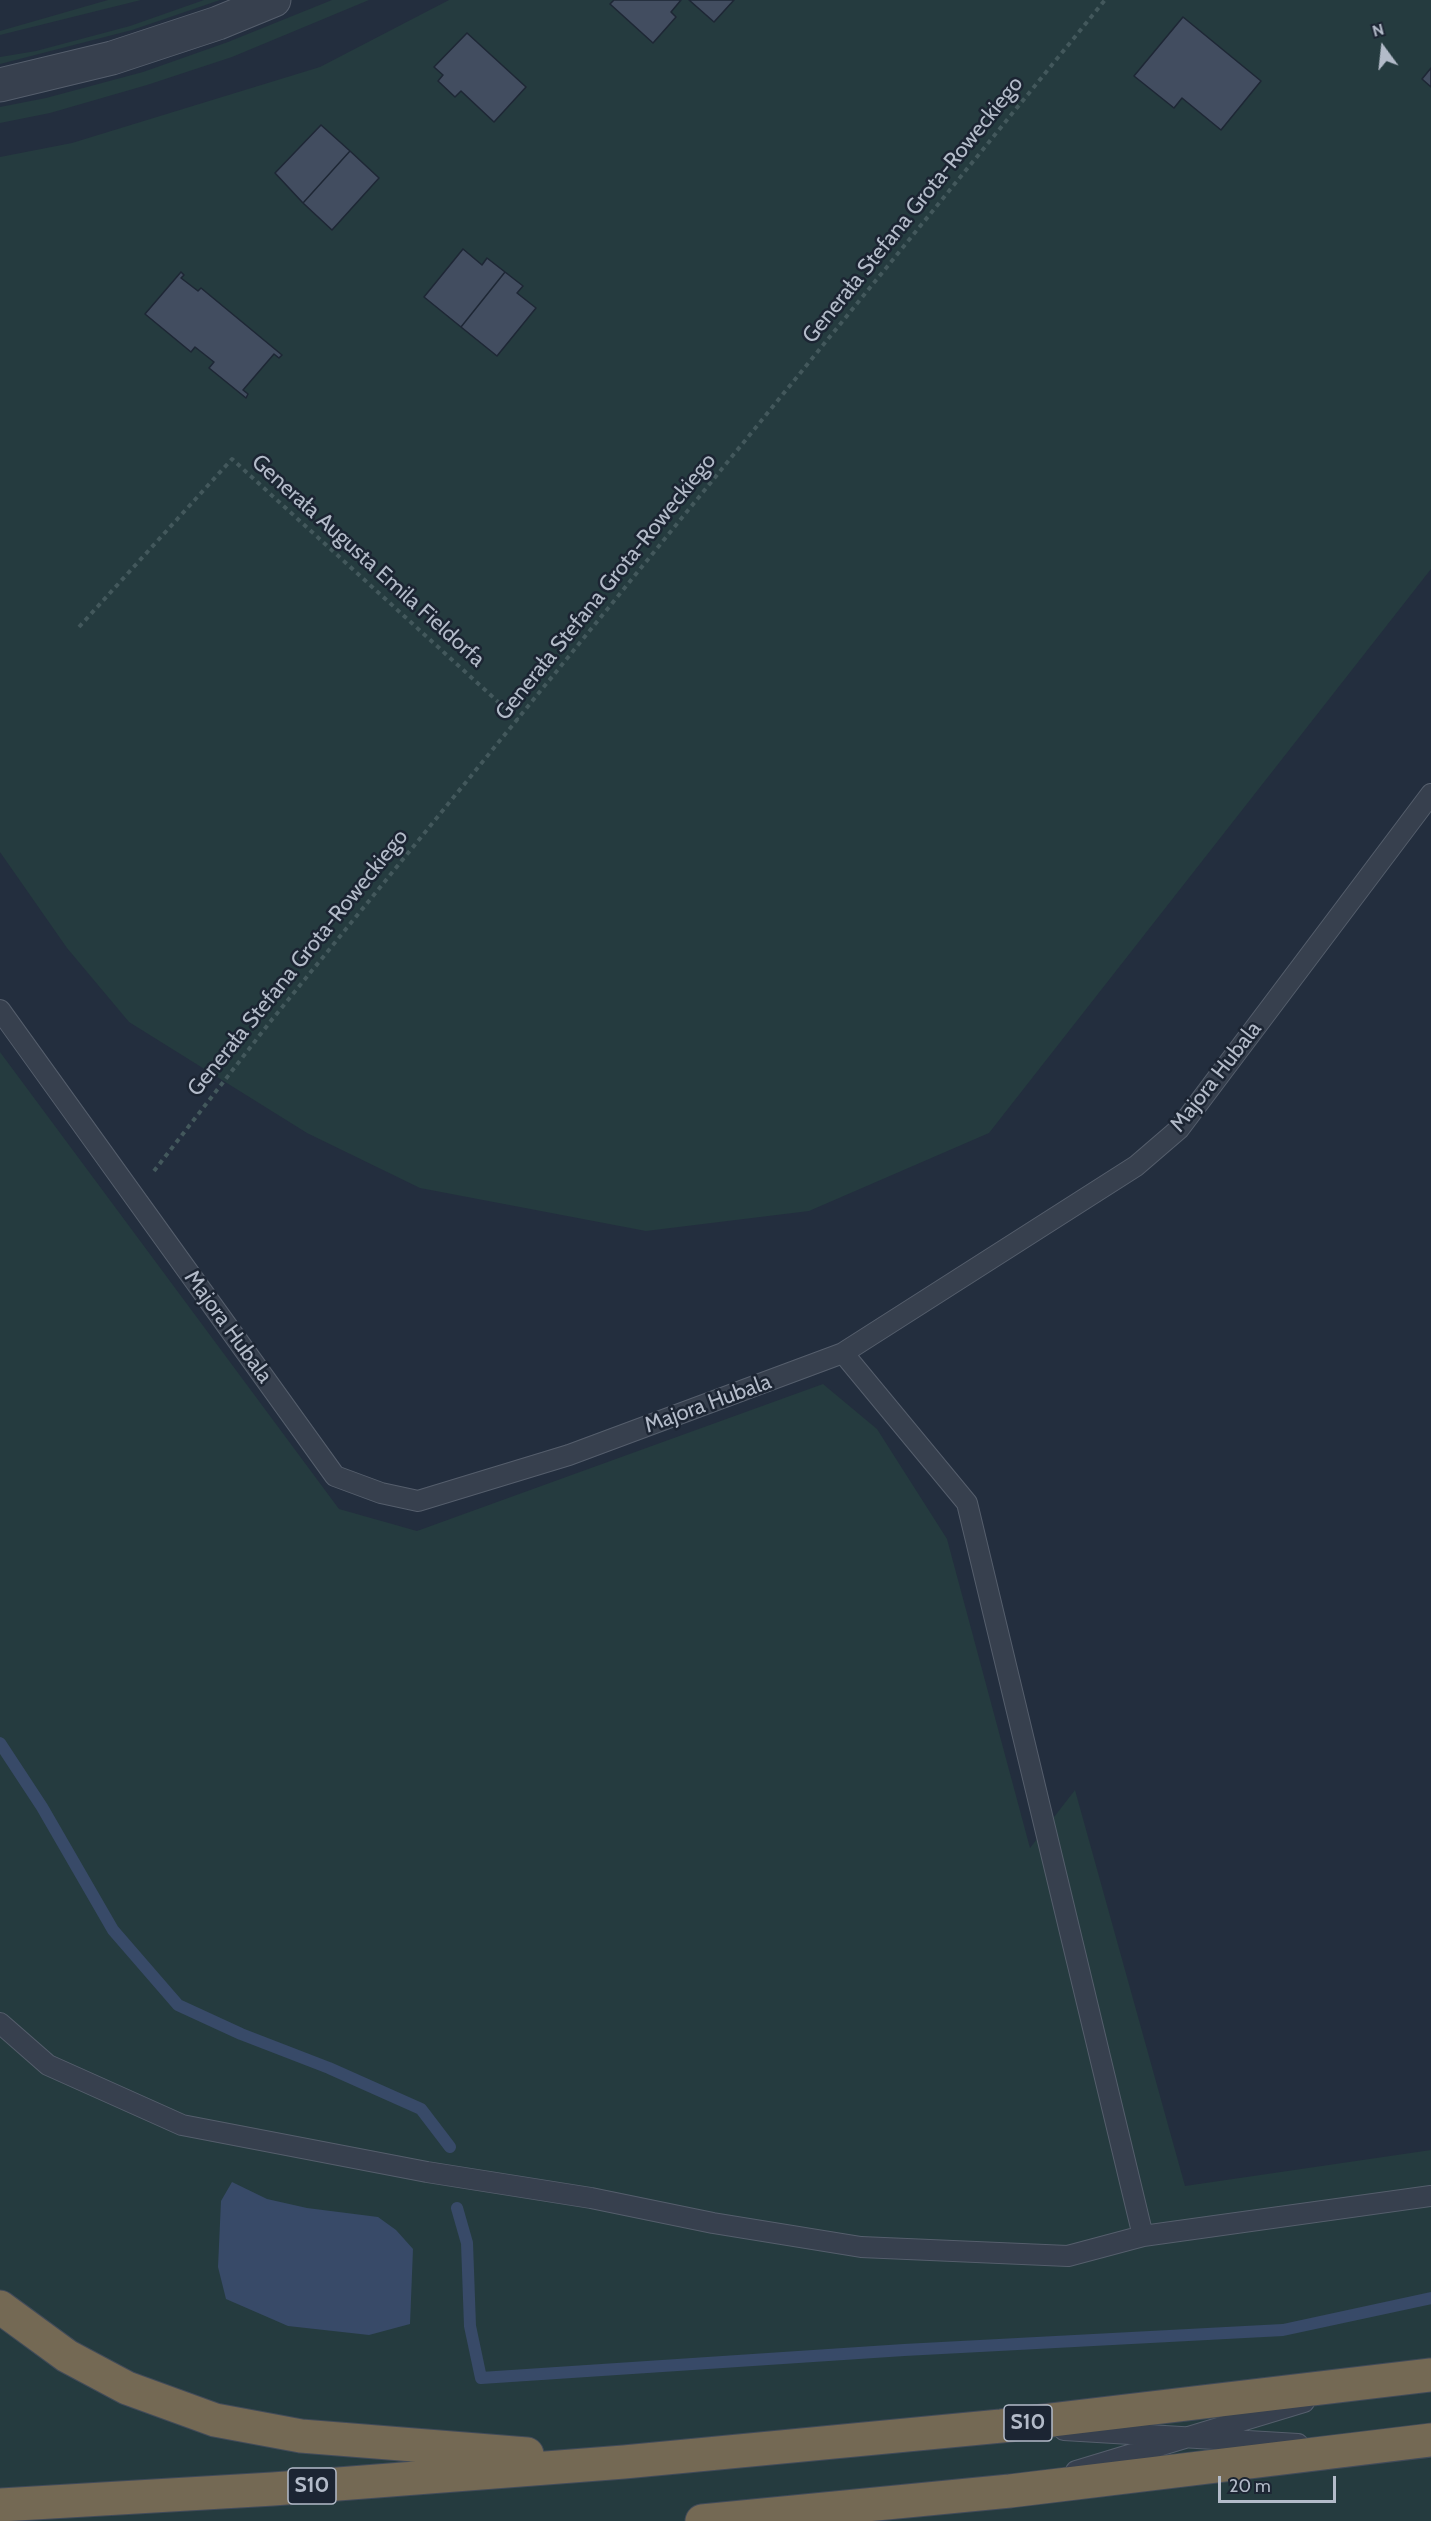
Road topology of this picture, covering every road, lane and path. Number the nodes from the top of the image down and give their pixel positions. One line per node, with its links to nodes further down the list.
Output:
1 (274, 0): 3 (street)
2 (1105, 0): 5 (path, Generała Stefana Grota-Roweckiego)
3 (0, 85)
4 (79, 627): 5 (path, Generała Augusta Emila Fieldorfa)
5 (518, 720): 8 (path, Generała Stefana Grota-Roweckiego)
6 (1431, 794): 9 (lane, Majora Hubala)
7 (0, 1010): 8 (lane, Majora Hubala)
8 (134, 1196): 9 (lane, Majora Hubala)
9 (843, 1353): 12 (lane)
10 (0, 2024): 12 (lane)
11 (1431, 2196): 12 (lane)
12 (1143, 2236)
13 (0, 2307): 20 (highway)
14 (1431, 2375): 15 (highway, S10)
15 (1361, 2385): 16 (highway, S10); 17 (lane)
16 (1001, 2426): 17 (lane); 20 (highway, S10)
17 (1187, 2438): 19 (lane); 21 (lane)
18 (1431, 2440): 19 (highway)
19 (1370, 2448): 21 (highway)
20 (624, 2462): 22 (highway, S10)
21 (1010, 2491): 23 (highway)
22 (0, 2505)
23 (702, 2521)

